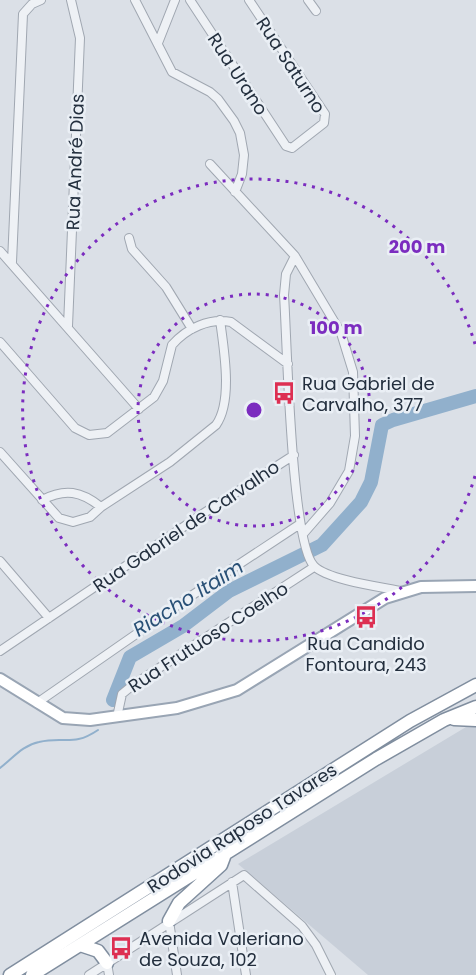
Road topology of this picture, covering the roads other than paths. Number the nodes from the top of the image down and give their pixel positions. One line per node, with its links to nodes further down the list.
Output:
1 (41, 0): 16 (street)
2 (71, 0): 18 (street, Rua André Dias)
3 (135, 0): 9 (street)
4 (175, 0): 9 (street)
5 (190, 0): 10 (street, Rua Urano)
6 (249, 0): 10 (street, Rua Saturno)
7 (308, 0): 8 (street)
8 (316, 11)
9 (158, 43): 12 (street)
10 (288, 148)
11 (210, 164): 12 (street)
12 (235, 192): 15 (street)
13 (129, 238): 19 (street)
14 (0, 251): 16 (street)
15 (295, 256): 21 (street, Rua Gabriel de Carvalho); 28 (street)
16 (12, 262): 18 (street)
17 (220, 320): 19 (street); 21 (street); 26 (street)
18 (68, 326): 22 (street)
19 (192, 329): 22 (street)
20 (0, 342): 22 (street)
21 (288, 364): 24 (street, Rua Gabriel de Carvalho)
22 (139, 409)
23 (0, 452): 25 (street)
24 (294, 455): 27 (street); 33 (street, Rua Gabriel de Carvalho)
25 (42, 500): 26 (street); 26 (street)
26 (101, 507)
27 (300, 524): 28 (street); 37 (street)
28 (303, 534): 30 (street)
29 (0, 561): 33 (street)
30 (312, 563): 32 (street); 39 (street, Rua Frutuoso Coelho)
31 (476, 586): 32 (main road)
32 (402, 591): 39 (main road)
33 (49, 618): 34 (street, Rua Gabriel de Carvalho)
34 (0, 651)
35 (0, 679): 37 (main road)
36 (476, 685): 47 (highway, Rodovia Raposo Tavares)
37 (37, 703): 39 (main road)
38 (476, 707): 40 (highway, Rodovia Raposo Tavares)
39 (117, 717)
40 (444, 720): 41 (highway); 42 (highway, Rodovia Raposo Tavares)
41 (476, 720)
42 (225, 855): 44 (highway); 45 (highway, Rodovia Raposo Tavares)
43 (232, 882): 44 (street); 51 (street); 52 (street)
44 (169, 921): 46 (street); 50 (street)
45 (80, 945): 46 (highway); 48 (highway, Rodovia Raposo Tavares)
46 (108, 969): 49 (street)
47 (10, 975)
48 (32, 975)
49 (89, 975)
50 (177, 975)
51 (246, 975)
52 (331, 975)

